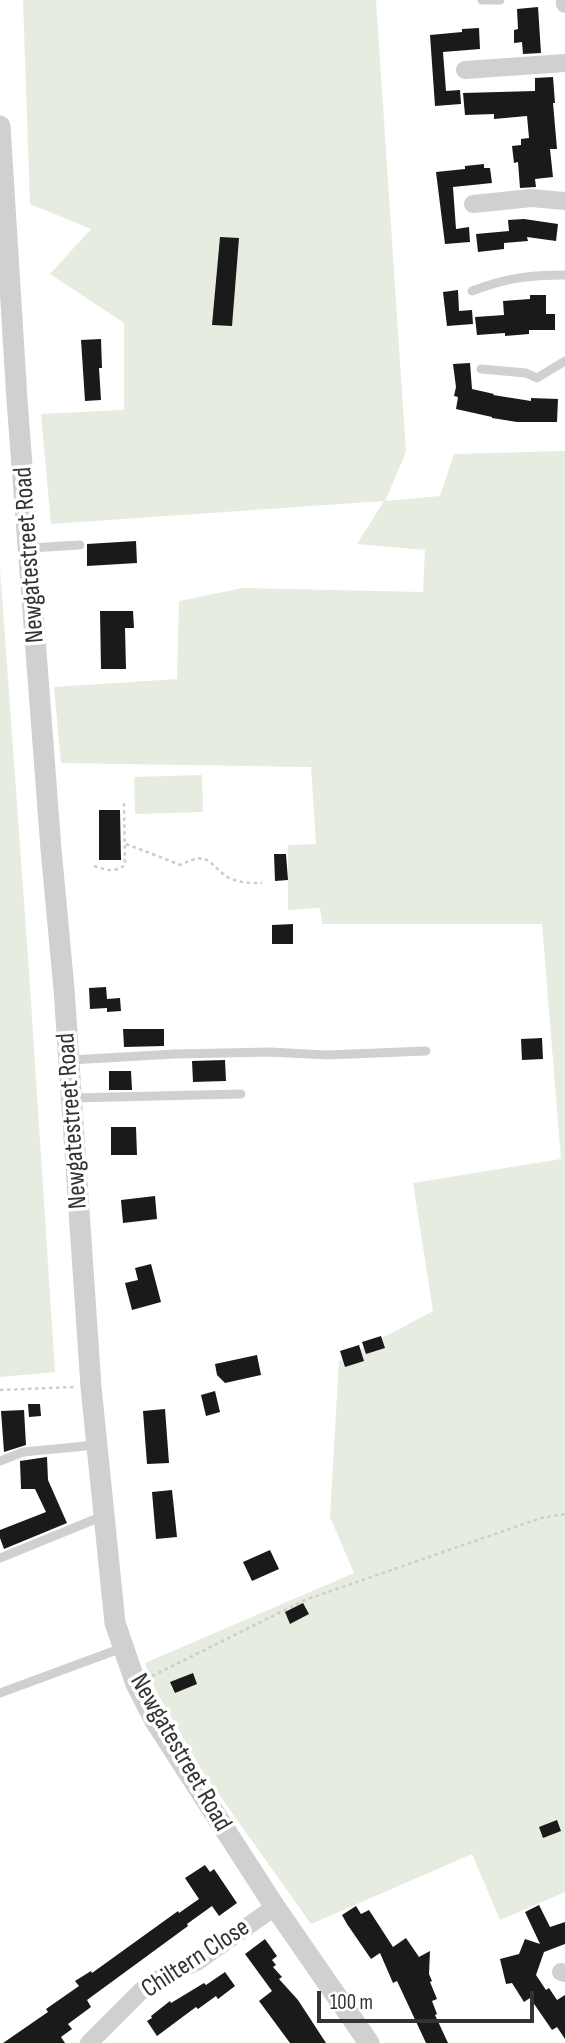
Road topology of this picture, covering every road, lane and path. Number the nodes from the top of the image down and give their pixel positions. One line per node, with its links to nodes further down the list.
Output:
1 (482, 0): 2 (lane)
2 (500, 0)
3 (565, 63): 4 (street)
4 (465, 70)
5 (0, 126): 13 (street, Newgatestreet Road)
6 (565, 201): 7 (street)
7 (473, 204)
8 (565, 275): 9 (lane)
9 (472, 291)
10 (565, 361): 11 (lane)
11 (481, 369)
12 (80, 545): 13 (lane)
13 (30, 548): 19 (street, Newgatestreet Road)
14 (124, 803): 15 (path)
15 (126, 844): 16 (path); 17 (path)
16 (94, 866)
17 (262, 883)
18 (426, 1051): 19 (lane)
19 (69, 1060): 21 (street, Newgatestreet Road)
20 (241, 1094): 21 (lane)
21 (71, 1098): 22 (street, Newgatestreet Road)
22 (91, 1387): 23 (path); 24 (street, Newgatestreet Road)
23 (0, 1390)
24 (96, 1445): 25 (lane); 27 (street, Newgatestreet Road)
25 (0, 1461)
26 (565, 1514): 30 (path)
27 (103, 1516): 28 (lane); 29 (street, Newgatestreet Road)
28 (0, 1558)
29 (122, 1648): 30 (street, Newgatestreet Road); 31 (lane)
30 (136, 1684): 32 (street, Newgatestreet Road)
31 (0, 1693)
32 (275, 1907): 33 (street, Chiltern Close); 34 (street, Newgatestreet Road)
33 (89, 2043)
34 (369, 2043)

